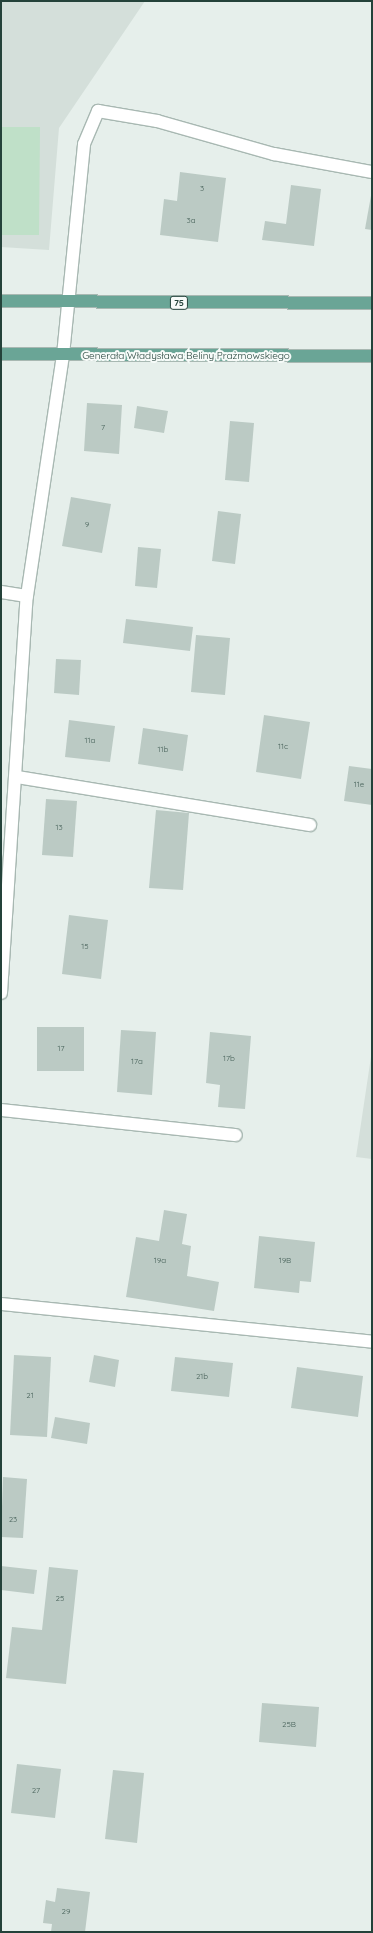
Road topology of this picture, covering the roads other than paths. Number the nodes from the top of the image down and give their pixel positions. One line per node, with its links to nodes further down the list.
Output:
1 (372, 172): 3 (street)
2 (1, 301): 3 (main road, 75)
3 (67, 302): 4 (main road, 75); 6 (street)
4 (372, 303)
5 (1, 354): 6 (main road, Generała Władysława Beliny Prażmowskiego)
6 (63, 355): 7 (main road, Generała Władysława Beliny Prażmowskiego); 9 (street)
7 (372, 356)
8 (1, 592): 9 (street)
9 (27, 596): 10 (street)
10 (17, 776): 11 (street); 12 (street)
11 (310, 825)
12 (1, 993)
13 (1, 1110): 14 (street)
14 (236, 1135)
15 (1, 1304): 16 (street)
16 (372, 1342)

